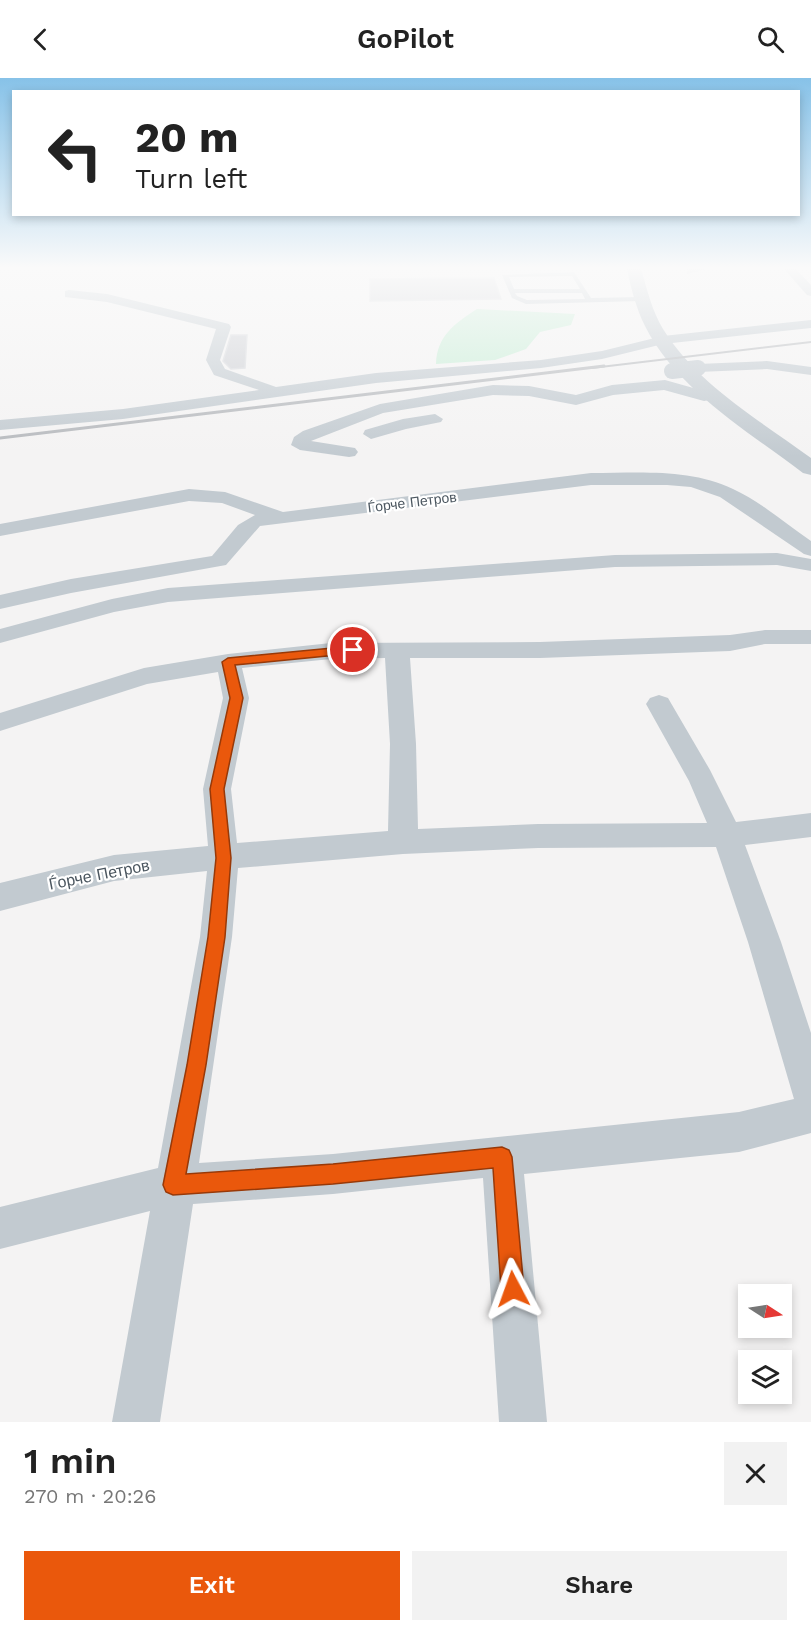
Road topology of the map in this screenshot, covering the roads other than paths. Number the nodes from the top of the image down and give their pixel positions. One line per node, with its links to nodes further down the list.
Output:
1 (222, 332): 7 (street)
2 (659, 332): 4 (street)
3 (740, 332): 4 (street)
4 (663, 340): 7 (street); 8 (street)
5 (811, 371): 6 (street, bridge)
6 (609, 377)
7 (279, 391): 12 (street)
8 (714, 395): 9 (street); 15 (street)
9 (563, 399): 10 (street); 14 (street)
10 (502, 406)
11 (453, 416): 13 (street)
12 (0, 425)
13 (371, 434)
14 (349, 453)
15 (811, 468)
16 (280, 517): 17 (street, Ѓорче Петров); 18 (street, Ѓорче Петров); 20 (street)
17 (0, 530)
18 (811, 550)
19 (811, 565): 21 (street)
20 (152, 573): 21 (street); 22 (street)
21 (147, 599): 23 (street)
22 (0, 602)
23 (0, 636)
24 (811, 637): 25 (street)
25 (397, 650): 26 (street); 31 (street)
26 (228, 662): 28 (street); 32 (street)
27 (659, 704): 30 (street)
28 (0, 722)
29 (811, 825): 30 (street, Ѓорче Петров)
30 (726, 835): 31 (street, Ѓорче Петров); 34 (street)
31 (403, 842): 32 (street, Ѓорче Петров)
32 (224, 858): 33 (street, Ѓорче Петров); 37 (street)
33 (0, 897)
34 (811, 1094)
35 (811, 1114): 36 (street)
36 (502, 1157): 37 (street); 40 (street)
37 (173, 1185): 38 (street); 39 (street)
38 (0, 1228)
39 (136, 1422)
40 (523, 1422)

